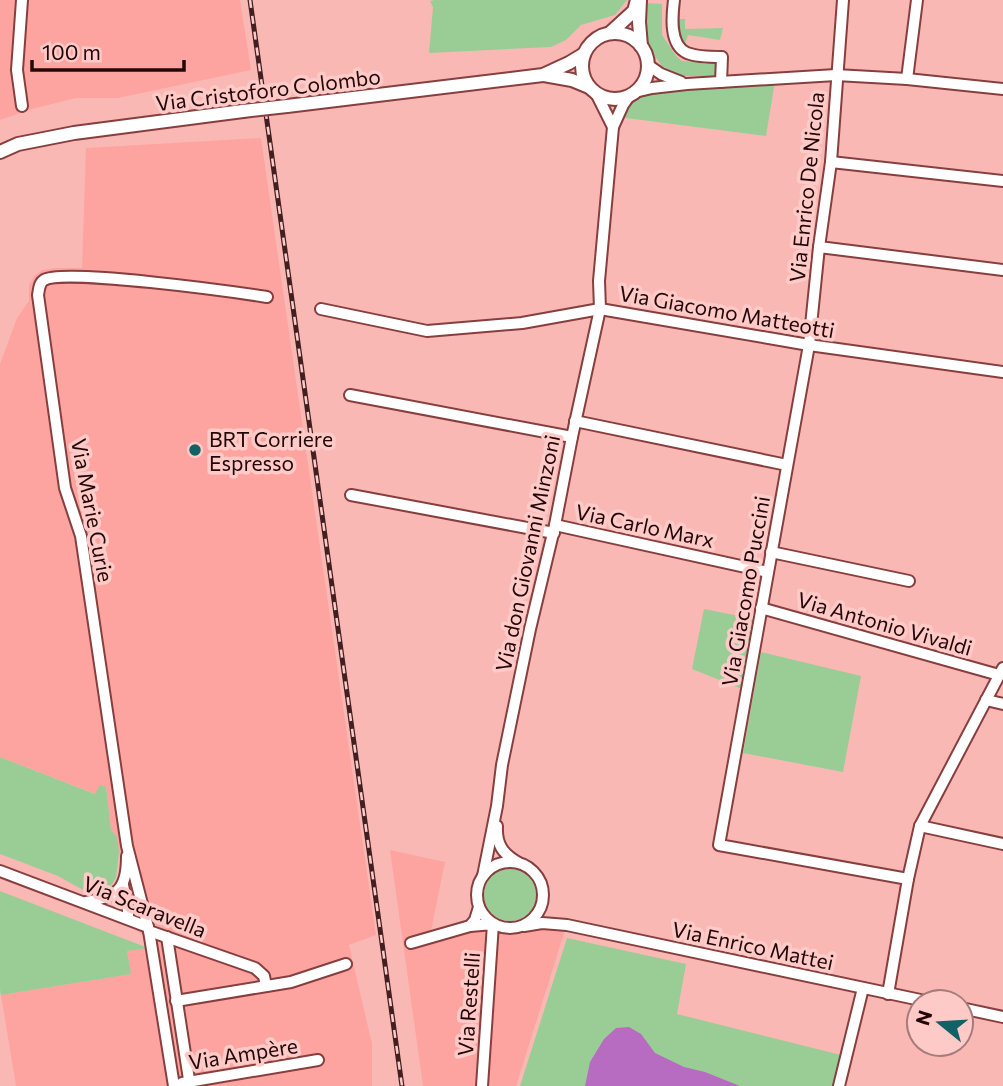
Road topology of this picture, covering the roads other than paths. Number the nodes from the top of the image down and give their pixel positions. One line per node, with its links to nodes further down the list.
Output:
1 (22, 0): 18 (street)
2 (639, 0): 6 (street); 7 (street)
3 (674, 0): 13 (street)
4 (843, 0): 11 (street, Via Enrico De Nicola)
5 (917, 0): 12 (street)
6 (610, 33): 7 (street); 8 (street)
7 (641, 46): 9 (street)
8 (583, 54): 10 (street, Via Cristoforo Colombo); 16 (street)
9 (648, 65): 14 (street); 17 (street)
10 (543, 75): 16 (street, Via Cristoforo Colombo); 20 (street, Via Cristoforo Colombo, bridge)
11 (836, 75): 12 (street); 13 (street); 21 (street, Via Enrico De Nicola)
12 (907, 79): 15 (street)
13 (721, 82): 14 (street)
14 (687, 84): 17 (street)
15 (1003, 89)
16 (593, 91): 17 (street); 19 (street)
17 (632, 94): 19 (street)
18 (22, 106)
19 (613, 127): 27 (street, Via don Giovanni Minzoni)
20 (0, 152)
21 (831, 162): 22 (street); 23 (street, Via Enrico De Nicola)
22 (1003, 181)
23 (820, 247): 24 (street); 28 (street, Via Enrico De Nicola)
24 (1003, 270)
25 (267, 297): 46 (street, Via Marie Curie)
26 (321, 309): 27 (street, Via Giacomo Matteotti)
27 (600, 309): 28 (street, Via Giacomo Matteotti); 31 (street, Via don Giovanni Minzoni)
28 (809, 345): 29 (street, Via Giacomo Matteotti); 33 (street, Via Giacomo Puccini)
29 (1003, 372)
30 (350, 395): 32 (street)
31 (575, 421): 32 (street, Via don Giovanni Minzoni); 33 (street)
32 (572, 437): 35 (street, Via don Giovanni Minzoni)
33 (787, 464): 36 (street, Via Giacomo Puccini)
34 (351, 495): 35 (street, Via Carlo Marx)
35 (554, 529): 37 (street, Via Carlo Marx); 43 (street, Via don Giovanni Minzoni)
36 (771, 552): 37 (street, Via Giacomo Puccini); 38 (street)
37 (768, 572): 39 (street, Via Giacomo Puccini)
38 (909, 581)
39 (761, 608): 40 (street, Via Antonio Vivaldi); 50 (street, Via Giacomo Puccini)
40 (1001, 671): 41 (street)
41 (986, 700): 42 (street); 44 (street)
42 (1003, 704)
43 (497, 806): 47 (street, Via don Giovanni Minzoni); 49 (street, Via don Giovanni Minzoni)
44 (920, 826): 45 (street); 50 (street)
45 (1003, 844)
46 (127, 846): 51 (street); 60 (street, Via Marie Curie)
47 (522, 864): 49 (street); 52 (street)
48 (0, 871): 53 (street, Via Scaravella)
49 (483, 876): 54 (street)
50 (908, 879): 66 (street)
51 (123, 885): 53 (street); 55 (street)
52 (543, 896): 57 (street); 59 (street)
53 (85, 903): 55 (street, Via Scaravella)
54 (479, 907): 56 (street); 58 (street)
55 (128, 919): 60 (street, Via Scaravella)
56 (493, 924): 58 (street); 59 (street); 75 (street, Via Restelli)
57 (567, 925): 59 (street, Via Enrico Mattei); 65 (street, Via Enrico Mattei)
58 (470, 926): 62 (street)
59 (524, 926)
60 (149, 929): 61 (street, Via Scaravella); 69 (street, Via Marie Curie)
61 (167, 937): 64 (street, Via Scaravella); 68 (street)
62 (411, 943)
63 (346, 964): 64 (street)
64 (266, 986): 68 (street)
65 (863, 988): 66 (street, Via Enrico Mattei); 76 (street)
66 (888, 993): 67 (street, Via Enrico Mattei)
67 (905, 997)
68 (176, 998): 69 (street); 73 (street)
69 (160, 999): 74 (street, Via Marie Curie)
70 (975, 1011): 71 (street)
71 (1003, 1017)
72 (318, 1060): 73 (street, Via Ampère)
73 (190, 1084): 74 (street, Via Ampère)
74 (174, 1085)
75 (482, 1086)
76 (839, 1086)

